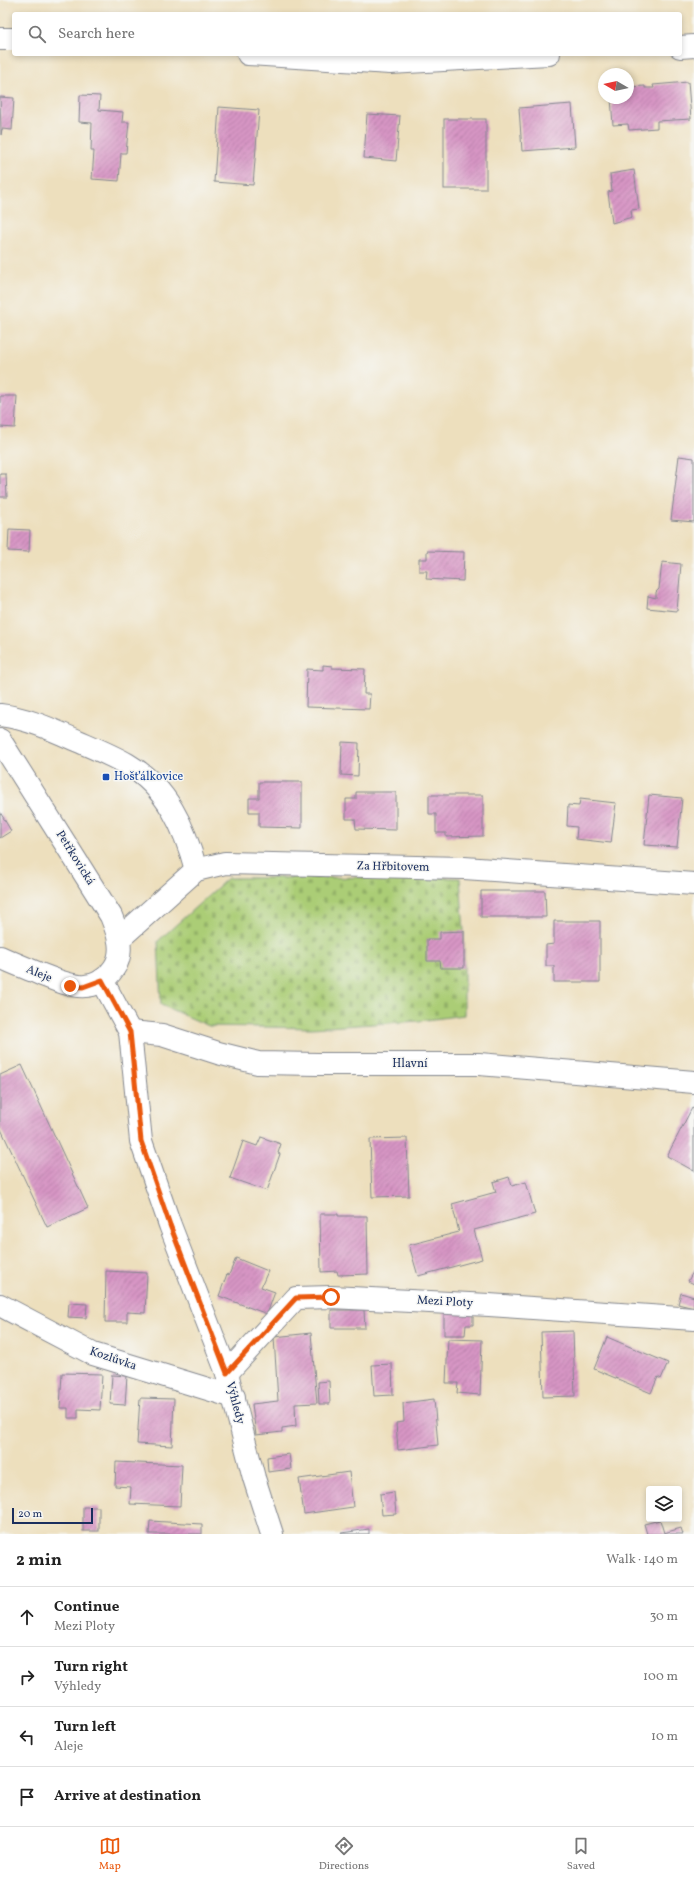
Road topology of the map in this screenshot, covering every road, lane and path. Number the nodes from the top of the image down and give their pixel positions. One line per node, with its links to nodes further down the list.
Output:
1 (0, 39): 2 (street)
2 (12, 40)
3 (694, 46): 4 (street)
4 (682, 47)
5 (280, 56): 6 (street)
6 (514, 56)
7 (0, 715): 9 (street)
8 (0, 740): 11 (street, Petřkovická)
9 (196, 870): 10 (street, Za Hřbitovem); 11 (street, Za Hřbitovem)
10 (694, 884)
11 (119, 939): 13 (street, Petřkovická)
12 (0, 957): 13 (street, Aleje)
13 (102, 980): 14 (street, Výhledy)
14 (130, 1032): 15 (street, Hlavní); 18 (street, Výhledy)
15 (694, 1082)
16 (0, 1305): 19 (street, Kozlůvka)
17 (694, 1319): 18 (street, Mezi Ploty)
18 (227, 1373): 19 (street, Výhledy)
19 (234, 1397): 20 (street, Výhledy)
20 (272, 1534)

